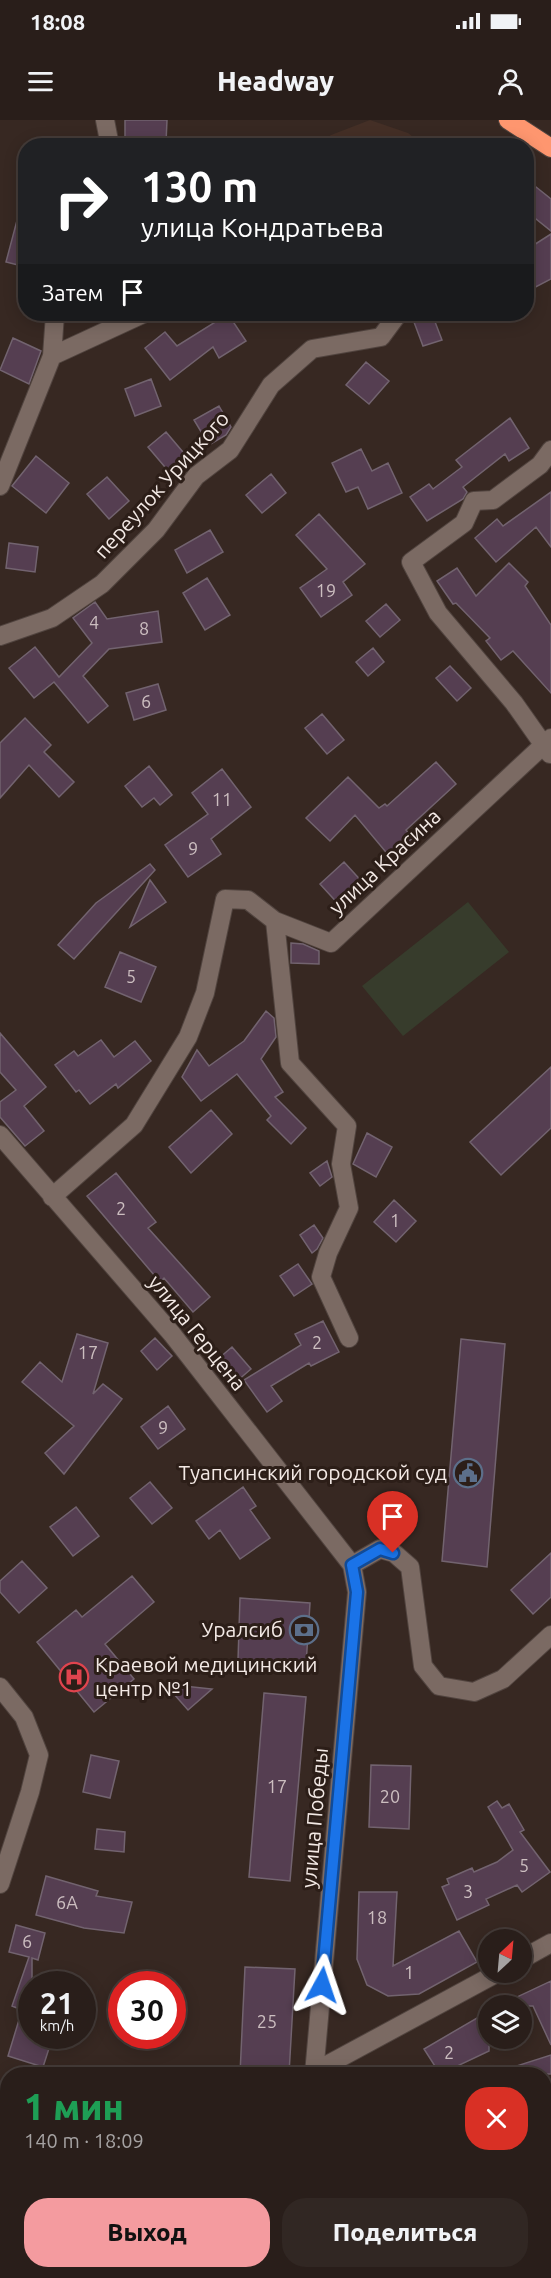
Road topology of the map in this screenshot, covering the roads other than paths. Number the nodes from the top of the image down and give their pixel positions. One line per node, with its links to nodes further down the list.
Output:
1 (105, 120): 3 (street)
2 (508, 120): 4 (highway)
3 (108, 138)
4 (551, 148)
5 (55, 321): 8 (street)
6 (128, 321): 8 (street)
7 (393, 321): 11 (street, переулок Урицкого)
8 (52, 356): 10 (street)
9 (551, 450): 12 (street)
10 (0, 486)
11 (0, 636)
12 (549, 746): 13 (street, улица Красина)
13 (275, 921): 15 (street, улица Красина); 16 (street)
14 (0, 1135): 15 (street, улица Герцена)
15 (52, 1197): 17 (street, улица Герцена)
16 (349, 1338)
17 (352, 1565): 18 (street); 24 (street, улица Победы)
18 (551, 1635)
19 (0, 1687): 20 (street)
20 (0, 1884)
21 (551, 1942): 22 (street)
22 (532, 1953)
23 (479, 1983): 25 (street)
24 (315, 2067)
25 (325, 2067)

